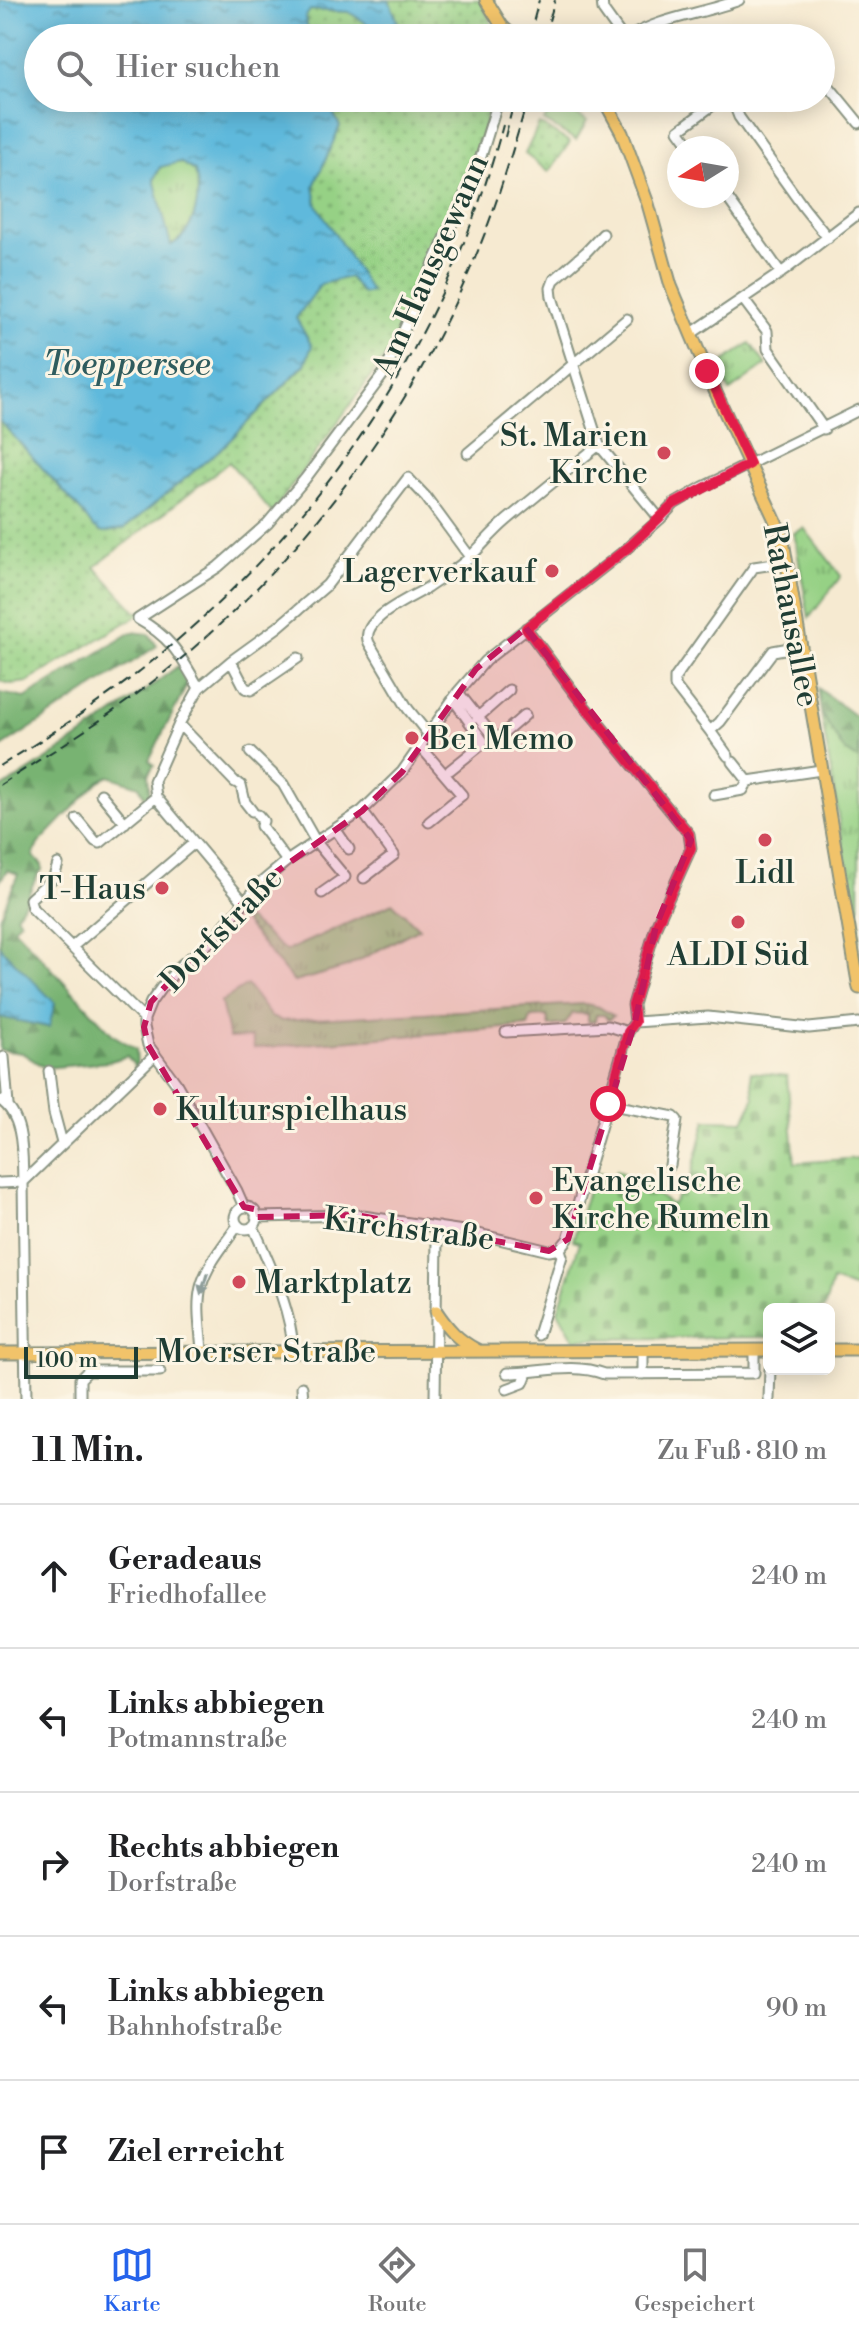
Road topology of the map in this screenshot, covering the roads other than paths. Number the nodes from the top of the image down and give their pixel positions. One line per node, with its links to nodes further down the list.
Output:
1 (486, 0): 4 (main road)
2 (602, 0): 5 (street)
3 (739, 0): 6 (street)
4 (501, 24)
5 (614, 24)
6 (657, 24)
7 (835, 94): 12 (street)
8 (495, 112): 35 (street, Am Hausgewann)
9 (611, 112): 21 (main road, Rathausallee)
10 (703, 112): 13 (street)
11 (737, 112): 17 (street)
12 (859, 123)
13 (683, 136)
14 (735, 208): 18 (street)
15 (859, 213): 17 (street)
16 (603, 234): 22 (street)
17 (828, 238): 18 (street)
18 (781, 273): 19 (street)
19 (743, 299): 21 (street); 24 (street)
20 (627, 319): 22 (street)
21 (692, 333): 27 (main road, Rathausallee)
22 (573, 366): 25 (street); 26 (street)
23 (859, 410): 24 (street, Dorfstraße)
24 (824, 429): 27 (street, Dorfstraße)
25 (599, 445): 28 (street); 29 (street)
26 (468, 453)
27 (750, 464): 28 (street, Dorfstraße); 30 (main road, Rathausallee)
28 (660, 519): 31 (street, Dorfstraße)
29 (470, 557): 34 (street); 42 (street)
30 (787, 562): 32 (main road, Rathausallee); 41 (street)
31 (526, 628): 37 (street, Dorfstraße); 67 (street)
32 (800, 646): 41 (street); 46 (main road, Rathausallee)
33 (298, 658): 34 (street)
34 (231, 661): 35 (street)
35 (199, 688): 40 (street)
36 (509, 690): 39 (street)
37 (455, 696): 39 (street); 42 (street, Dorfstraße); 45 (street)
38 (525, 715): 39 (street)
39 (477, 718)
40 (179, 724): 50 (street); 59 (street, Dorfstraße)
41 (710, 731): 47 (street)
42 (429, 735): 43 (street, Dorfstraße)
43 (421, 747): 51 (street, Dorfstraße); 53 (street)
44 (250, 752): 56 (street, Dorfstraße)
45 (450, 770)
46 (821, 770): 47 (street); 65 (main road, Rathausallee)
47 (748, 781): 49 (street)
48 (101, 794): 54 (street)
49 (714, 795)
50 (156, 797): 54 (street); 57 (street)
51 (362, 811): 55 (street, Dorfstraße); 61 (street)
52 (77, 819): 54 (street)
53 (429, 822)
54 (125, 823)
55 (336, 830): 56 (street, Dorfstraße); 58 (street)
56 (316, 842): 59 (street, Dorfstraße); 62 (street, Dorfstraße)
57 (194, 843): 63 (street); 64 (street)
58 (349, 849)
59 (287, 861): 63 (street, Dorfstraße)
60 (58, 864): 64 (street)
61 (364, 878)
62 (322, 893)
63 (244, 902): 66 (street, Dorfstraße)
64 (72, 947): 66 (street)
65 (859, 988)
66 (144, 1019): 71 (street, Dorfstraße)
67 (635, 1022): 68 (street); 70 (street)
68 (859, 1023)
69 (506, 1032): 70 (street)
70 (628, 1032): 75 (street)
71 (155, 1055): 76 (street); 80 (street, Dorfstraße)
72 (4, 1057): 74 (street)
73 (49, 1071): 76 (street)
74 (4, 1103): 78 (street)
75 (608, 1104): 77 (street); 84 (street)
76 (62, 1143): 78 (street)
77 (670, 1165)
78 (23, 1182): 79 (street); 97 (street)
79 (0, 1183)
80 (244, 1207): 81 (street, Dorfstraße); 82 (street)
81 (255, 1222): 82 (street); 83 (street, Kirchstraße); 92 (street)
82 (238, 1225): 95 (street, one-way to 95)
83 (439, 1227): 84 (street, Kirchstraße); 85 (street)
84 (560, 1249): 86 (street)
85 (436, 1311): 93 (street); 94 (main road)
86 (538, 1335)
87 (643, 1350): 88 (main road, Moerser Straße); 94 (main road, Moerser Straße); 100 (street)
88 (754, 1350): 89 (main road, Moerser Straße); 100 (street)
89 (763, 1350)
90 (835, 1350): 91 (main road)
91 (859, 1350)
92 (293, 1351): 93 (main road, Moerser Straße); 95 (main road, Moerser Straße)
93 (436, 1351): 94 (main road, Moerser Straße); 106 (street)
94 (478, 1351)
95 (202, 1352): 97 (main road, Moerser Straße)
96 (0, 1353): 97 (main road, Moerser Straße)
97 (26, 1353): 103 (street)
98 (160, 1371): 104 (street)
99 (527, 1373): 99 (street); 100 (street)
100 (643, 1374)
101 (770, 1375): 107 (street)
102 (302, 1387): 105 (street)
103 (26, 1399)
104 (80, 1399)
105 (303, 1399)
106 (435, 1399)
107 (769, 1399)

